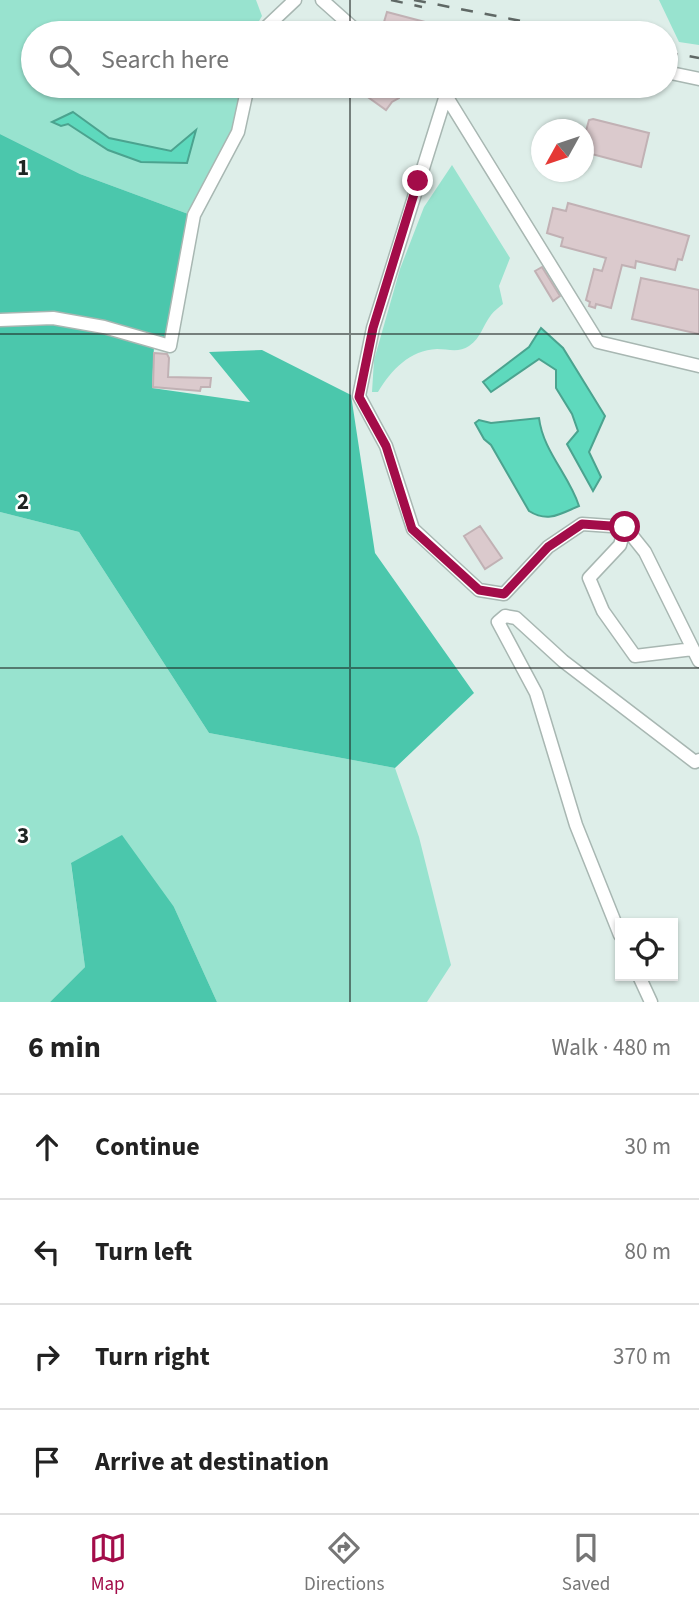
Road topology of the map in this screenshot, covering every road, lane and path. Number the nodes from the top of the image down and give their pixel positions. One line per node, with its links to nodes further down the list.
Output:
1 (295, 0): 3 (street)
2 (322, 0): 4 (street)
3 (273, 21)
4 (346, 21)
5 (678, 75): 6 (street)
6 (699, 79)
7 (246, 98): 10 (street)
8 (441, 98): 12 (street)
9 (447, 98): 11 (street)
10 (0, 320)
11 (699, 366)
12 (625, 527): 13 (street); 13 (street)
13 (693, 649): 14 (street)
14 (699, 661)
15 (699, 760): 16 (street)
16 (615, 922)
17 (641, 981): 18 (street)
18 (651, 1002)

